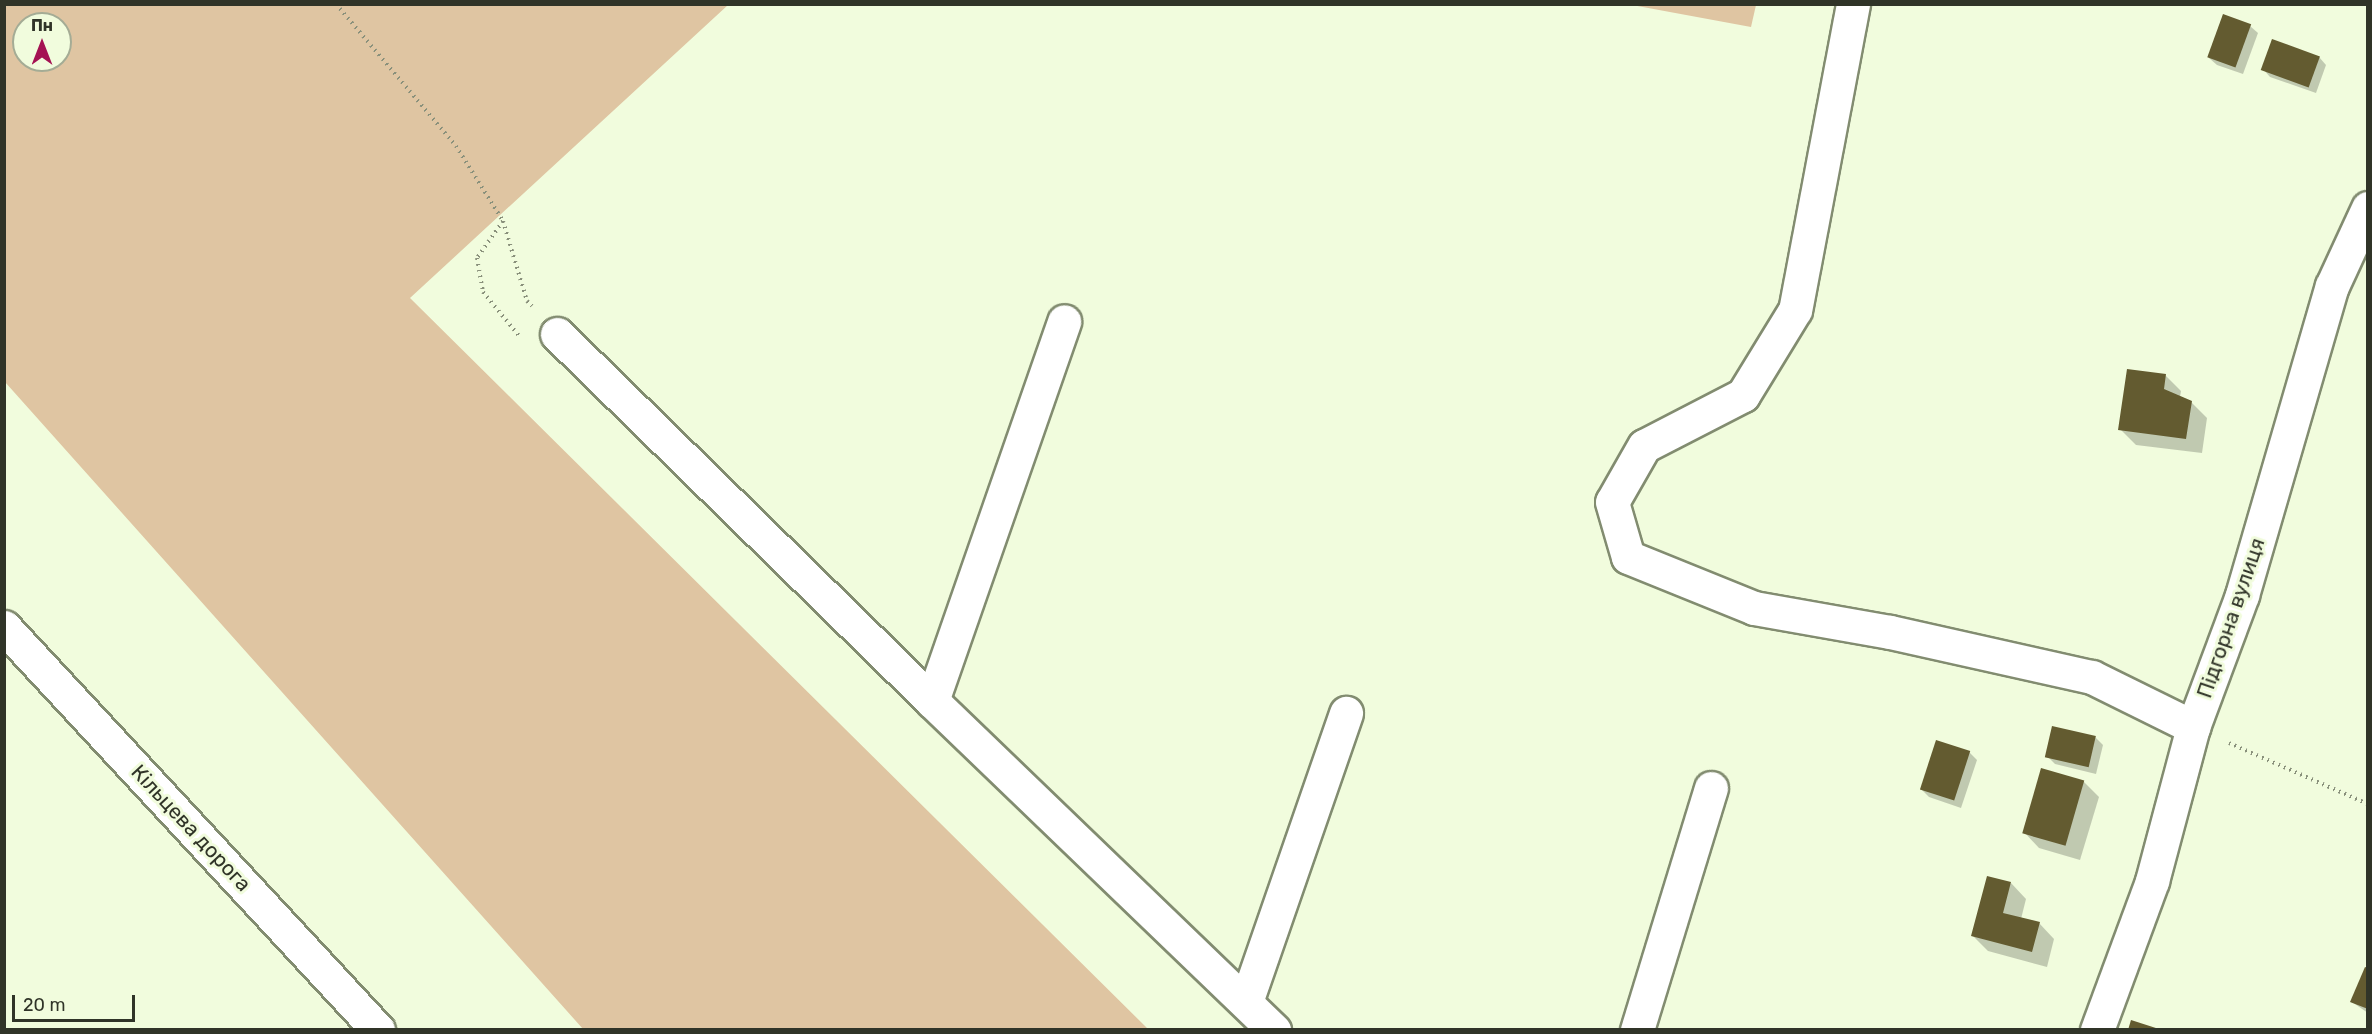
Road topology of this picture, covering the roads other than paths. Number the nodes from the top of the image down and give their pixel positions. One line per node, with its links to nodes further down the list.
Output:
1 (1853, 4): 8 (main road)
2 (2367, 208): 8 (main road, Підгорна вулиця)
3 (1064, 321): 6 (main road)
4 (557, 334): 6 (main road)
5 (4, 627): 11 (main road, Кільцева дорога)
6 (932, 701): 10 (main road)
7 (1346, 713): 10 (main road)
8 (2193, 727): 14 (main road, Підгорна вулиця)
9 (1711, 788): 13 (main road)
10 (1246, 1002): 12 (main road)
11 (378, 1029)
12 (1274, 1029)
13 (1637, 1029)
14 (2097, 1029)

